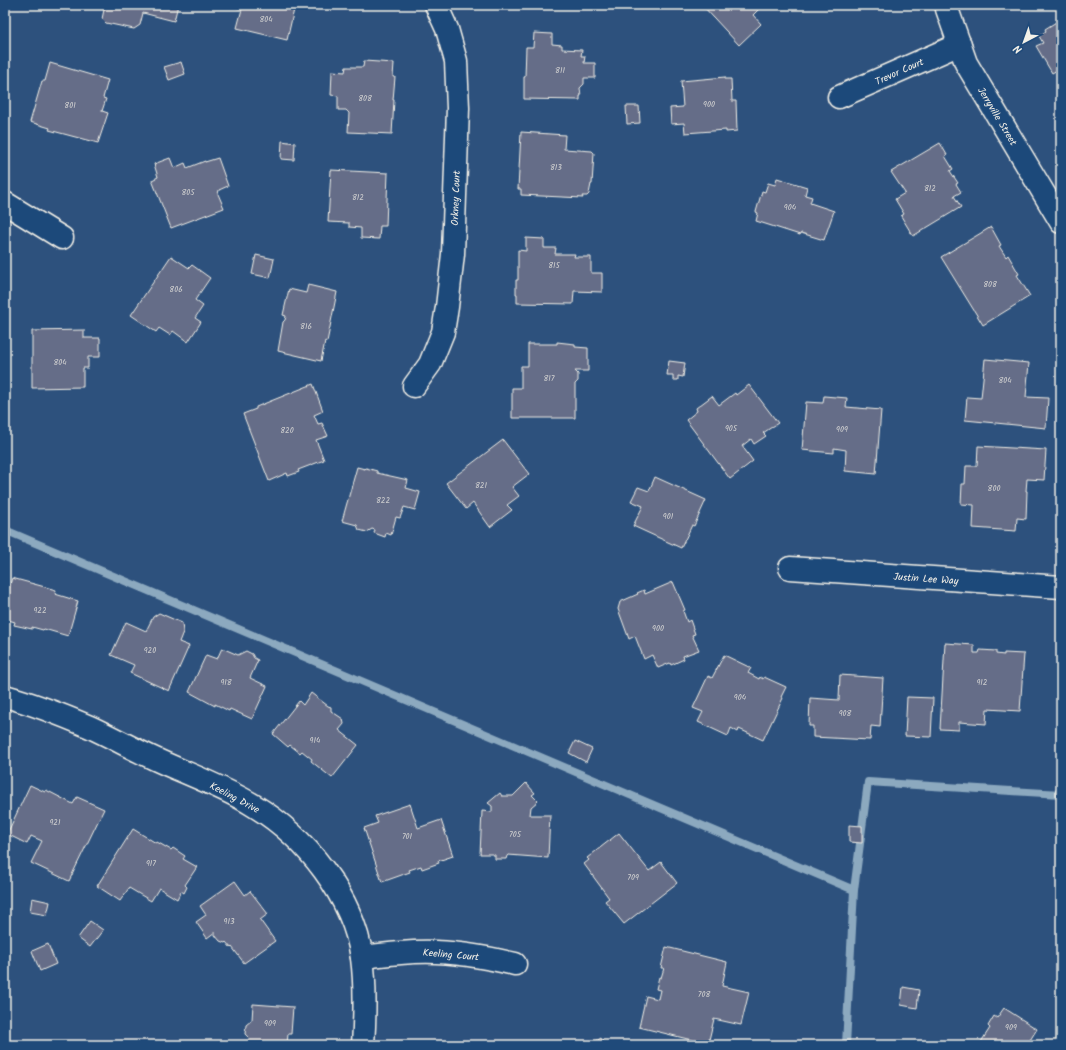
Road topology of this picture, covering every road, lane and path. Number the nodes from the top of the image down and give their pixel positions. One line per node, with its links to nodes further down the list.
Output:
1 (436, 5): 8 (street, Orkney Court)
2 (947, 5): 3 (street, Jerryville Street)
3 (960, 44): 4 (street, Trevor Court); 6 (street, Jerryville Street)
4 (839, 97)
5 (5, 203): 7 (street)
6 (1061, 222)
7 (62, 238)
8 (414, 386)
9 (790, 568): 10 (street, Justin Lee Way)
10 (1061, 587)
11 (5, 696): 12 (street, Keeling Drive)
12 (362, 957): 13 (street, Keeling Court); 14 (street, Keeling Drive)
13 (515, 964)
14 (363, 1045)

